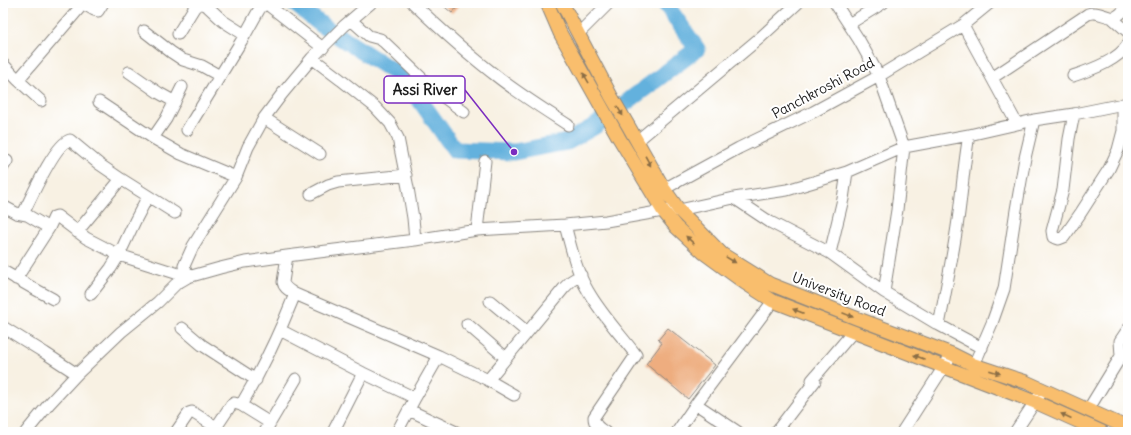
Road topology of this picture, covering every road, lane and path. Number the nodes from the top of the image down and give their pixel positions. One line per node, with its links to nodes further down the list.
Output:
1 (82, 3): 2 (street); 31 (street)
2 (103, 3)
3 (371, 3): 14 (street)
4 (412, 3): 42 (street)
5 (547, 3): 60 (main road, one-way to 5)
6 (562, 3): 20 (main road, University Road)
7 (608, 3): 20 (street)
8 (798, 3): 46 (street)
9 (835, 3): 15 (street)
10 (883, 3): 15 (street)
11 (990, 3): 16 (street, Panchkroshi Road)
12 (1128, 6): 13 (street)
13 (1111, 17): 18 (street); 30 (street)
14 (348, 23): 22 (street); 37 (street)
15 (849, 24): 28 (street)
16 (963, 25): 28 (street, Panchkroshi Road); 30 (street)
17 (144, 31): 27 (street)
18 (1128, 32)
19 (178, 34): 21 (street)
20 (578, 34): 46 (main road, University Road, one-way to 46)
21 (245, 35): 22 (street); 27 (street)
22 (326, 44): 24 (street)
23 (1128, 44): 29 (street)
24 (312, 58): 39 (street); 51 (street)
25 (3, 64): 31 (street)
26 (129, 72): 35 (street)
27 (220, 76): 43 (street)
28 (879, 76): 47 (street); 54 (street, Panchkroshi Road)
29 (1073, 76)
30 (992, 78): 41 (street)
31 (18, 80): 33 (street)
32 (182, 87): 35 (street)
33 (41, 101)
34 (99, 102): 45 (street)
35 (175, 102): 45 (street)
36 (1126, 103): 38 (street); 38 (street)
37 (464, 112)
38 (1074, 114): 40 (street)
39 (264, 118): 48 (street); 52 (street)
40 (1034, 120): 41 (street); 89 (street)
41 (1017, 124): 44 (street)
42 (568, 125)
43 (187, 130)
44 (969, 135): 47 (street); 82 (street)
45 (153, 138): 52 (street)
46 (637, 141): 54 (main road, University Road, one-way to 54)
47 (904, 147): 50 (street); 75 (street)
48 (320, 154)
49 (485, 161): 65 (street)
50 (847, 172): 57 (street); 68 (street)
51 (406, 175): 55 (street); 67 (street)
52 (236, 177): 73 (street)
53 (121, 179): 56 (street); 62 (street); 66 (street)
54 (664, 189): 59 (main road, University Road)
55 (311, 194)
56 (148, 196): 61 (street); 69 (street)
57 (734, 198): 59 (street); 68 (street)
58 (3, 206): 62 (street)
59 (678, 210): 60 (street); 90 (main road, University Road, one-way to 90)
60 (663, 211): 63 (street); 80 (main road, one-way to 60)
61 (175, 213)
62 (23, 214): 64 (street)
63 (565, 225): 65 (street); 72 (street)
64 (48, 228): 66 (street); 74 (street)
65 (477, 230): 67 (street)
66 (77, 232): 69 (street)
67 (415, 240): 70 (street)
68 (830, 253): 75 (street)
69 (119, 255): 73 (street); 76 (street)
70 (286, 256): 73 (street); 77 (street)
71 (3, 270): 74 (street)
72 (580, 275): 87 (street); 117 (street)
73 (188, 277): 96 (street)
74 (16, 278): 78 (street)
75 (884, 292): 82 (street)
76 (91, 294)
77 (294, 294): 86 (street); 91 (street)
78 (53, 299)
79 (490, 301): 87 (street)
80 (773, 301): 88 (main road, one-way to 80); 104 (street)
81 (467, 324): 92 (street)
82 (939, 325): 89 (street)
83 (3, 327): 96 (street)
84 (182, 328): 98 (street)
85 (1128, 329): 107 (street)
86 (280, 330): 95 (street); 98 (street)
87 (527, 332): 92 (street)
88 (853, 332): 94 (main road, one-way to 88); 120 (street)
89 (982, 348): 93 (street)
90 (952, 354): 93 (main road, University Road); 94 (street)
91 (439, 356): 99 (street); 102 (street)
92 (506, 358): 99 (street)
93 (974, 365): 100 (main road, University Road, one-way to 100)
94 (943, 366): 103 (main road); 121 (street)
95 (363, 373): 102 (street); 114 (street)
96 (77, 374): 112 (street)
97 (296, 379): 109 (street)
98 (256, 380): 105 (street)
99 (488, 380): 101 (street)
100 (1043, 390): 103 (street); 107 (main road, University Road)
101 (514, 395)
102 (415, 398): 106 (street)
103 (1035, 402): 122 (street); 123 (main road, one-way to 103)
104 (696, 404): 118 (street); 119 (street)
105 (241, 405): 109 (street); 111 (street)
106 (409, 410): 115 (street); 116 (street)
107 (1088, 410): 108 (main road, University Road)
108 (1112, 421): 110 (main road, University Road); 124 (street)
109 (268, 427)
110 (1128, 428)
111 (215, 430): 113 (street)
112 (26, 432)
113 (176, 432)
114 (333, 432)
115 (397, 432)
116 (456, 432)
117 (605, 432)
118 (677, 432)
119 (738, 432)
120 (776, 432)
121 (902, 432)
122 (1015, 432)
123 (1102, 432)
124 (1105, 432)

